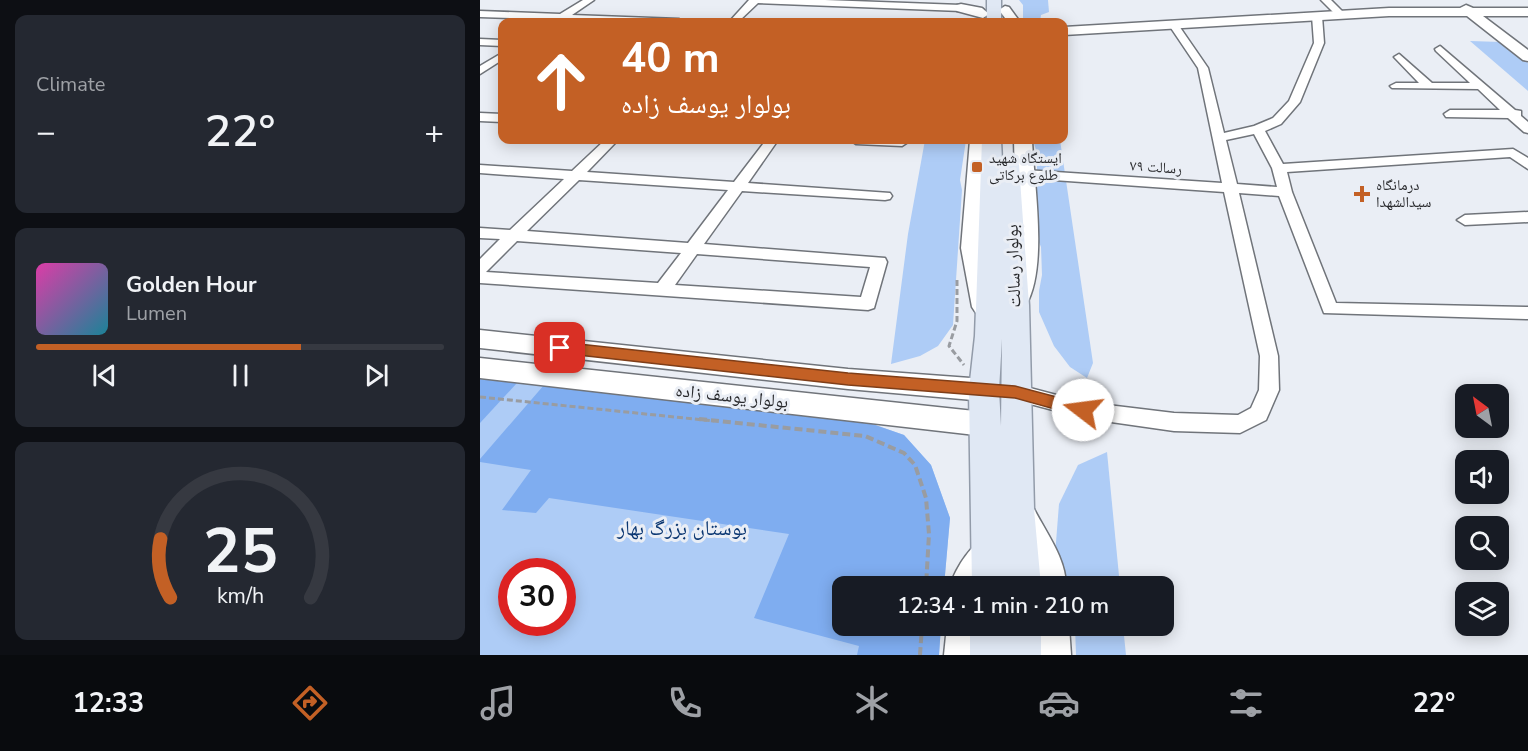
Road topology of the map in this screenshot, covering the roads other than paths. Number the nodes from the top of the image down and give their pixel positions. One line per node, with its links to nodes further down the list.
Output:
1 (589, 0): 14 (street)
2 (756, 0): 6 (street); 15 (street)
3 (856, 0): 6 (street)
4 (1326, 0): 11 (street)
5 (1454, 0): 7 (street)
6 (962, 6): 9 (street)
7 (1470, 12): 8 (street); 11 (street); 22 (street)
8 (1528, 12)
9 (998, 13)
10 (480, 14): 13 (street)
11 (1341, 15): 12 (street)
12 (1317, 16): 16 (street); 33 (street)
13 (532, 18)
14 (561, 18)
15 (737, 18)
16 (1174, 25): 17 (street); 35 (street)
17 (1068, 31)
18 (480, 42): 19 (street)
19 (498, 43)
20 (1440, 49): 27 (street)
21 (1399, 57): 26 (street)
22 (1528, 57)
23 (498, 59): 24 (street)
24 (480, 71)
25 (1396, 86): 26 (street)
26 (1429, 86): 27 (street)
27 (1480, 86): 29 (street)
28 (1450, 114): 29 (street)
29 (1512, 114): 30 (street); 34 (street)
30 (1528, 114)
31 (480, 117): 32 (street)
32 (498, 118)
33 (1258, 129): 35 (street); 43 (street)
34 (1528, 129)
35 (1219, 138): 48 (street)
36 (608, 144): 46 (street)
37 (769, 144): 47 (street)
38 (978, 144): 61 (street)
39 (992, 144): 61 (main road, بولوار رسالت)
40 (1009, 144): 59 (main road, بولوار رسالت)
41 (1023, 144): 45 (street)
42 (1528, 165): 43 (street)
43 (1279, 168): 49 (street)
44 (480, 169): 46 (street)
45 (1025, 174): 48 (street, رسالت ۷۹); 59 (street)
46 (575, 176): 47 (street); 54 (street)
47 (739, 185): 50 (street); 55 (street)
48 (1232, 190): 49 (street, رسالت ۷۹); 65 (street)
49 (1285, 192): 60 (street)
50 (885, 196)
51 (1528, 218): 52 (street)
52 (1465, 220)
53 (480, 233): 54 (street)
54 (513, 236): 55 (street); 56 (street)
55 (693, 249): 58 (street); 58 (street)
56 (480, 268)
57 (480, 277): 58 (street)
58 (662, 290)
59 (1016, 304): 65 (main road, بولوار رسالت)
60 (1528, 313)
61 (990, 336): 64 (main road, بولوار رسالت)
62 (480, 339): 64 (street, بولوار یوسف زاده)
63 (480, 368): 66 (street, بولوار یوسف زاده)
64 (984, 390): 65 (main road); 66 (main road, بولوار رسالت)
65 (1015, 392): 66 (main road, بولوار رسالت)
66 (1000, 425): 67 (main road); 68 (main road)
67 (1017, 509): 71 (main road); 72 (street)
68 (991, 550): 69 (street); 70 (main road)
69 (973, 576)
70 (991, 576)
71 (1021, 576)
72 (1049, 576)
73 (963, 636): 77 (street)
74 (990, 636): 78 (main road)
75 (1022, 636): 79 (main road)
76 (1052, 636): 80 (street)
77 (962, 655)
78 (990, 655)
79 (1022, 655)
80 (1053, 655)

